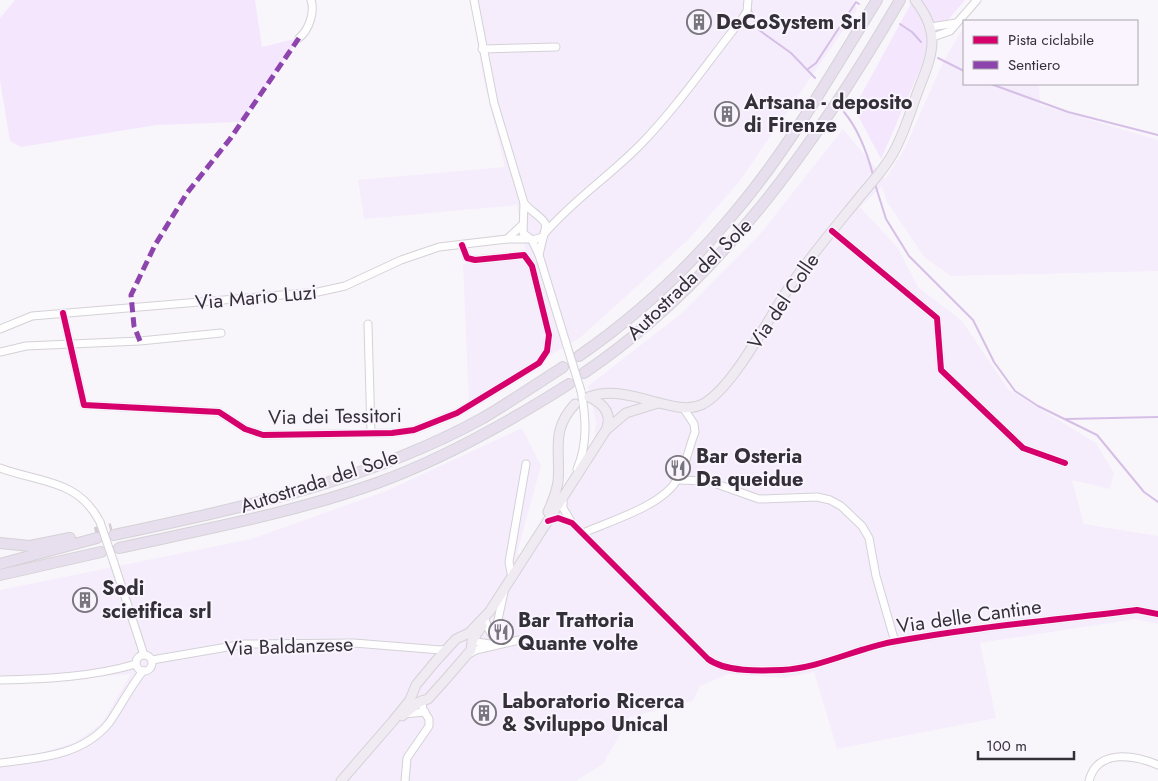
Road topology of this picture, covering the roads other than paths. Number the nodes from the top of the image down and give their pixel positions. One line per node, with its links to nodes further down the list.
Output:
1 (311, 0): 11 (street)
2 (474, 0): 13 (street)
3 (748, 0): 18 (street)
4 (877, 0): 29 (highway, Autostrada del Sole)
5 (900, 0): 31 (highway, Autostrada del Sole)
6 (915, 0): 9 (main road)
7 (977, 0): 8 (street)
8 (959, 22): 9 (street); 10 (street)
9 (931, 27): 10 (main road)
10 (933, 37): 17 (main road, Via del Colle)
11 (300, 38)
12 (556, 47): 13 (street)
13 (482, 49): 14 (street)
14 (524, 203): 15 (street); 16 (street)
15 (534, 216): 16 (street); 18 (street)
16 (523, 223): 19 (street); 20 (street)
17 (832, 231): 35 (main road, Via del Colle); 38 (street)
18 (544, 235): 20 (street); 22 (street)
19 (507, 239): 20 (street, Via Mario Luzi); 21 (street, Via Mario Luzi)
20 (530, 240): 22 (street)
21 (462, 244): 23 (street, Via Mario Luzi); 37 (street, Via dei Tessitori)
22 (539, 255): 42 (street, bridge)
23 (63, 313): 25 (street, Via Mario Luzi); 27 (street)
24 (368, 324): 37 (street)
25 (0, 328)
26 (221, 333): 27 (street)
27 (68, 344): 28 (street); 37 (street, Via dei Tessitori)
28 (0, 352)
29 (579, 356)
30 (564, 367): 45 (highway, Autostrada del Sole)
31 (584, 374)
32 (569, 384): 48 (highway, Autostrada del Sole)
33 (660, 403): 35 (main road); 36 (main road); 36 (main road)
34 (575, 404): 43 (main road)
35 (684, 409): 41 (street)
36 (606, 430): 42 (main road)
37 (371, 432)
38 (1065, 462)
39 (526, 464): 52 (street)
40 (0, 468): 64 (street, bridge)
41 (678, 480): 46 (street); 60 (street)
42 (567, 490): 43 (main road); 44 (street, Via delle Cantine)
43 (546, 523): 44 (street); 52 (main road)
44 (572, 523): 46 (street, Via delle Cantine)
45 (113, 532)
46 (583, 533): 60 (street, Via delle Cantine)
47 (0, 543): 50 (highway)
48 (119, 548)
49 (101, 552): 51 (highway)
50 (0, 564)
51 (0, 575)
52 (512, 578): 53 (main road)
53 (504, 590): 55 (main road); 57 (street)
54 (1158, 614): 60 (street, Via delle Cantine)
55 (486, 616): 56 (main road); 57 (street); 58 (main road)
56 (463, 635): 58 (main road); 63 (main road)
57 (494, 638): 61 (street)
58 (472, 641): 61 (street); 65 (main road)
59 (525, 641): 61 (street)
60 (894, 642)
61 (500, 646): 65 (street)
62 (428, 648): 63 (street, Via Baldanzese); 66 (street, Via Baldanzese); 67 (street)
63 (447, 649): 67 (main road)
64 (144, 655): 66 (street); 68 (street)
65 (463, 659): 72 (main road)
66 (152, 660): 69 (street)
67 (435, 662): 71 (main road)
68 (136, 664): 69 (street); 70 (street)
69 (143, 672): 76 (street)
70 (0, 680)
71 (415, 688): 72 (main road); 75 (main road)
72 (422, 700): 73 (street); 74 (main road)
73 (425, 712): 74 (street); 79 (street)
74 (403, 714): 75 (main road)
75 (393, 721): 78 (main road)
76 (0, 763)
77 (1158, 765): 80 (street)
78 (341, 781)
79 (405, 781)
80 (1089, 781)

